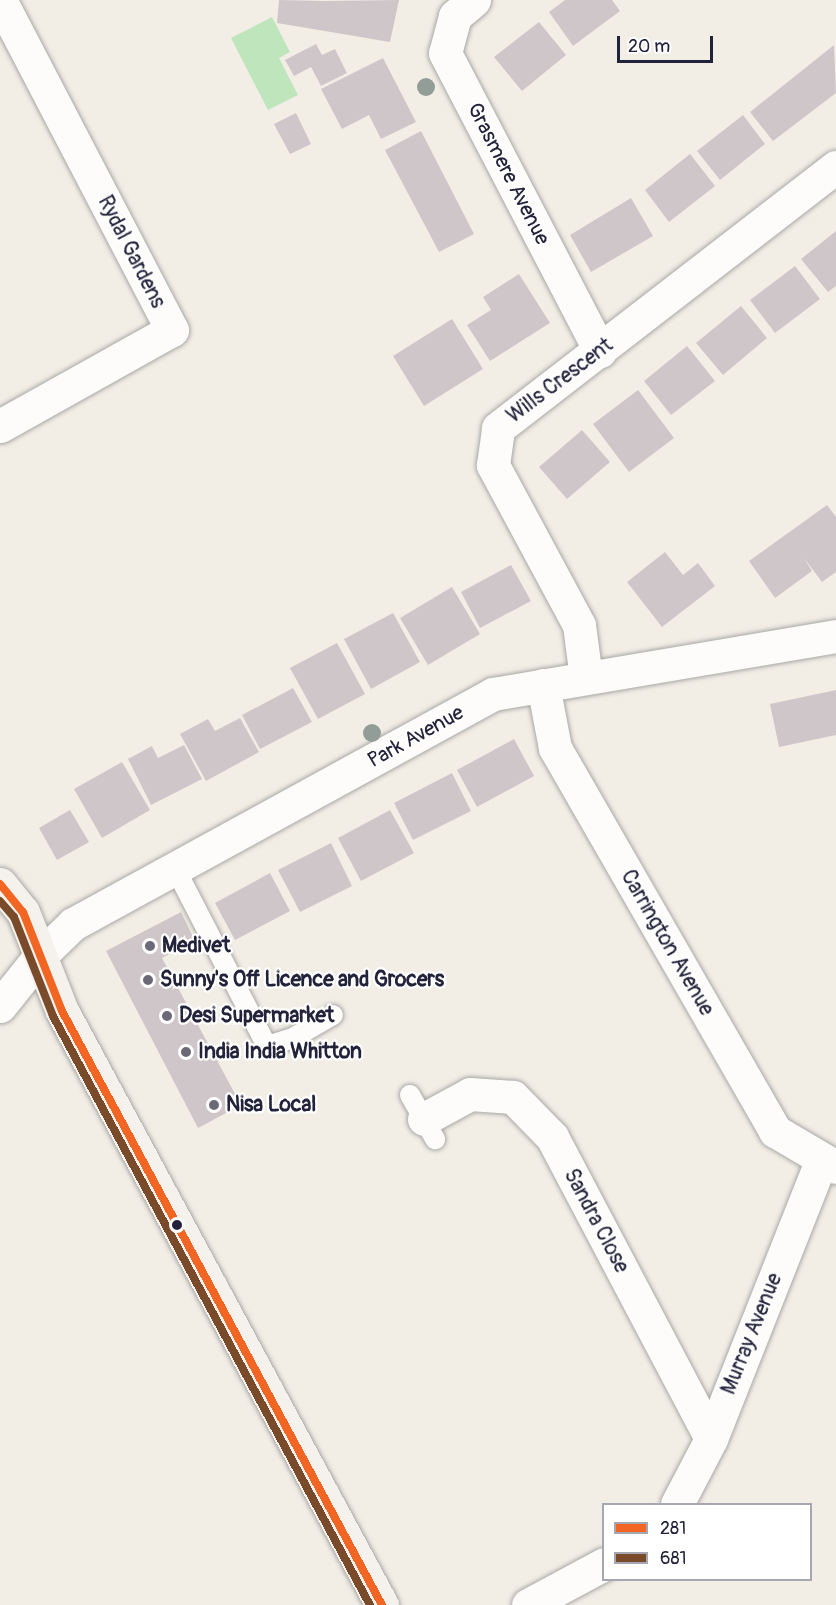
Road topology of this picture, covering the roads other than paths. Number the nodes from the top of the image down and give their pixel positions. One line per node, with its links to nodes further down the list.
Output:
1 (0, 0): 5 (street, Rydal Gardens)
2 (474, 0): 4 (street, Grasmere Avenue)
3 (836, 167): 4 (street, Wills Crescent)
4 (600, 351): 7 (street, Wills Crescent)
5 (0, 426)
6 (836, 636): 7 (street, Park Avenue)
7 (586, 678): 8 (street, Park Avenue)
8 (543, 685): 9 (street, Park Avenue); 15 (street, Carrington Avenue)
9 (176, 870): 11 (street, Park Avenue); 13 (lane)
10 (0, 884): 11 (main road)
11 (40, 956): 12 (street, Park Avenue); 19 (main road)
12 (0, 1006)
13 (333, 1015)
14 (423, 1118): 16 (street, Sandra Close)
15 (828, 1164): 16 (street, Murray Avenue)
16 (711, 1439): 17 (street, Murray Avenue)
17 (678, 1503)
18 (602, 1565): 20 (street)
19 (382, 1605)
20 (528, 1605)

